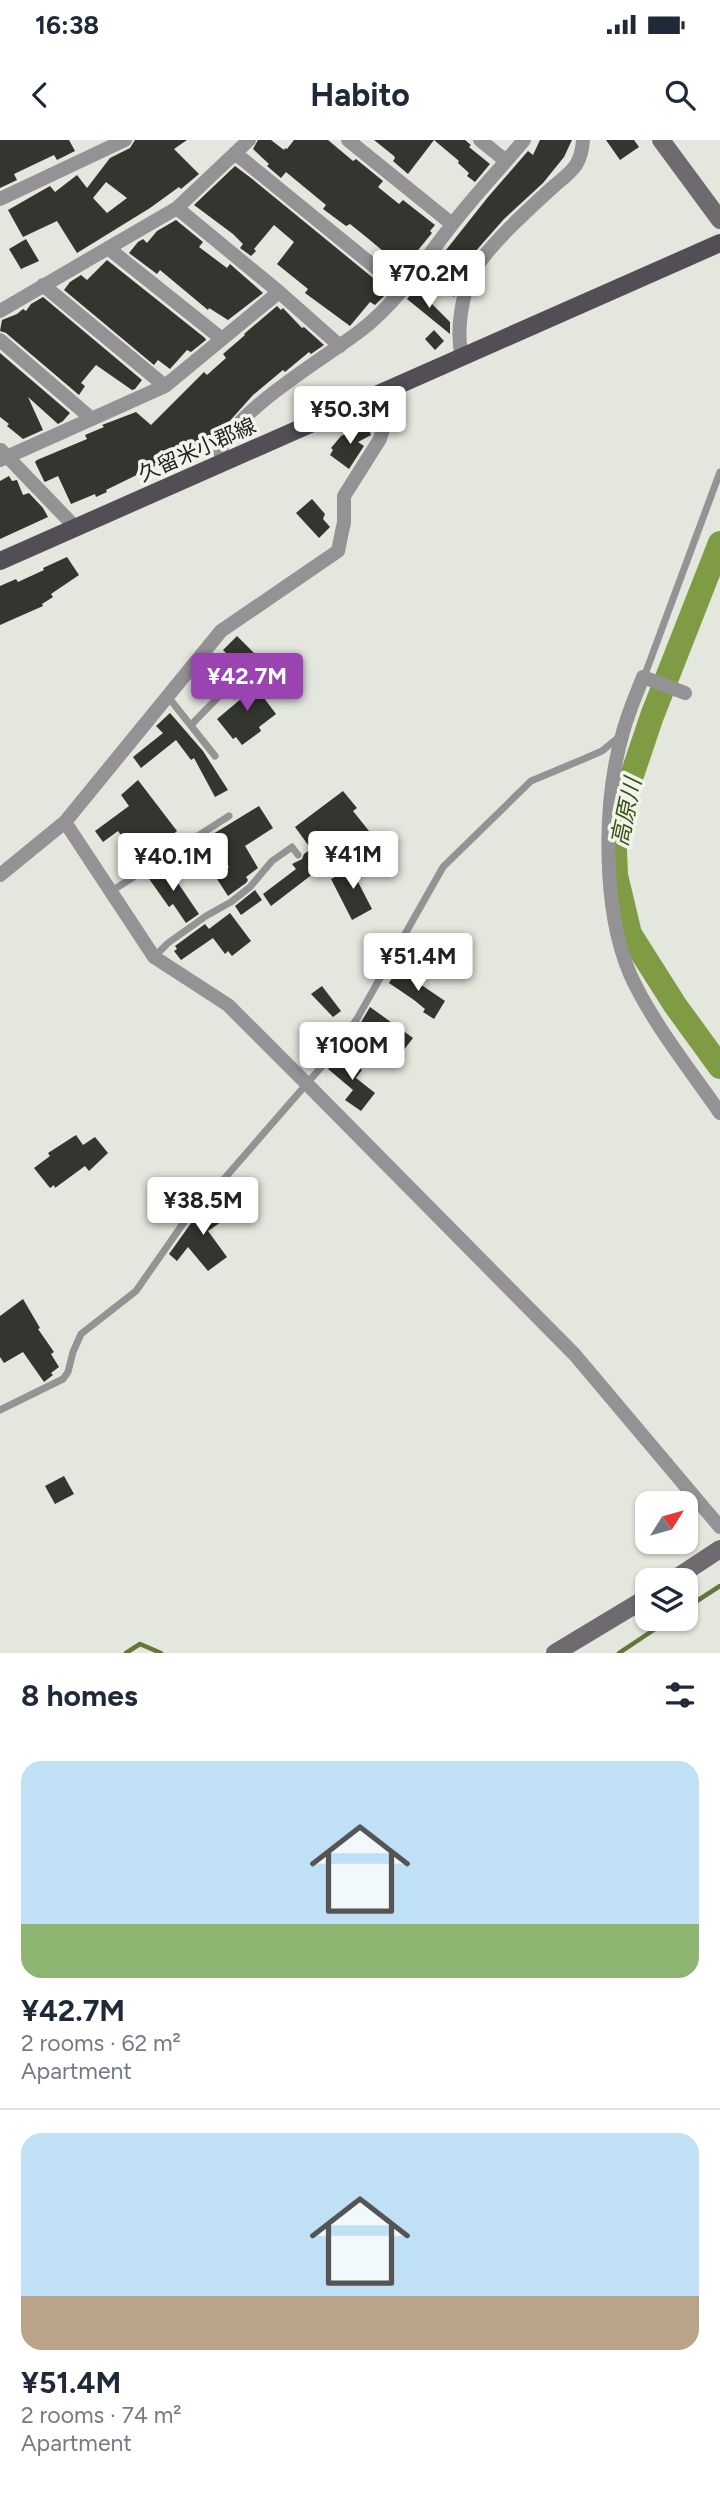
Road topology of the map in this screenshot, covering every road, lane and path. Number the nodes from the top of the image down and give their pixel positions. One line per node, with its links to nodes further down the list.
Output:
1 (125, 140): 10 (street)
2 (249, 140): 8 (street)
3 (480, 140): 9 (street)
4 (524, 140): 9 (street)
5 (583, 140): 23 (street)
6 (661, 140): 12 (street)
7 (353, 142): 13 (street)
8 (235, 153): 11 (street); 17 (street)
9 (506, 161): 13 (street)
10 (0, 199)
11 (177, 208): 15 (street); 18 (street)
12 (720, 220)
13 (452, 224): 17 (street)
14 (720, 243): 23 (main road, 久留米小郡線)
15 (108, 248): 16 (street); 20 (street)
16 (43, 285): 19 (street); 24 (street)
17 (403, 290): 22 (street)
18 (279, 292): 20 (street); 22 (street)
19 (0, 311)
20 (222, 338): 24 (street)
21 (0, 340): 26 (street)
22 (340, 346): 28 (street)
23 (462, 358): 25 (main road, 久留米小郡線)
24 (165, 386): 26 (street)
25 (386, 392): 28 (main road, 久留米小郡線); 35 (street)
26 (92, 419): 27 (street)
27 (2, 455): 30 (street)
28 (226, 462): 30 (main road, 久留米小郡線)
29 (720, 472): 32 (lane)
30 (76, 528): 31 (main road, 久留米小郡線)
31 (0, 562)
32 (645, 678): 33 (street); 37 (street)
33 (683, 692)
34 (235, 696): 36 (lane)
35 (169, 698): 36 (lane); 40 (street)
36 (191, 725): 38 (lane)
37 (622, 734): 45 (lane); 46 (street)
38 (215, 756)
39 (229, 816): 43 (lane)
40 (65, 822): 42 (street); 43 (street)
41 (298, 855): 44 (lane)
42 (0, 875)
43 (110, 892): 44 (street)
44 (154, 957): 45 (street)
45 (306, 1083): 47 (lane); 48 (street)
46 (720, 1113)
47 (0, 1410)
48 (720, 1527)
49 (720, 1549): 50 (street)
50 (691, 1568)
51 (635, 1605): 52 (street)
52 (555, 1653)

